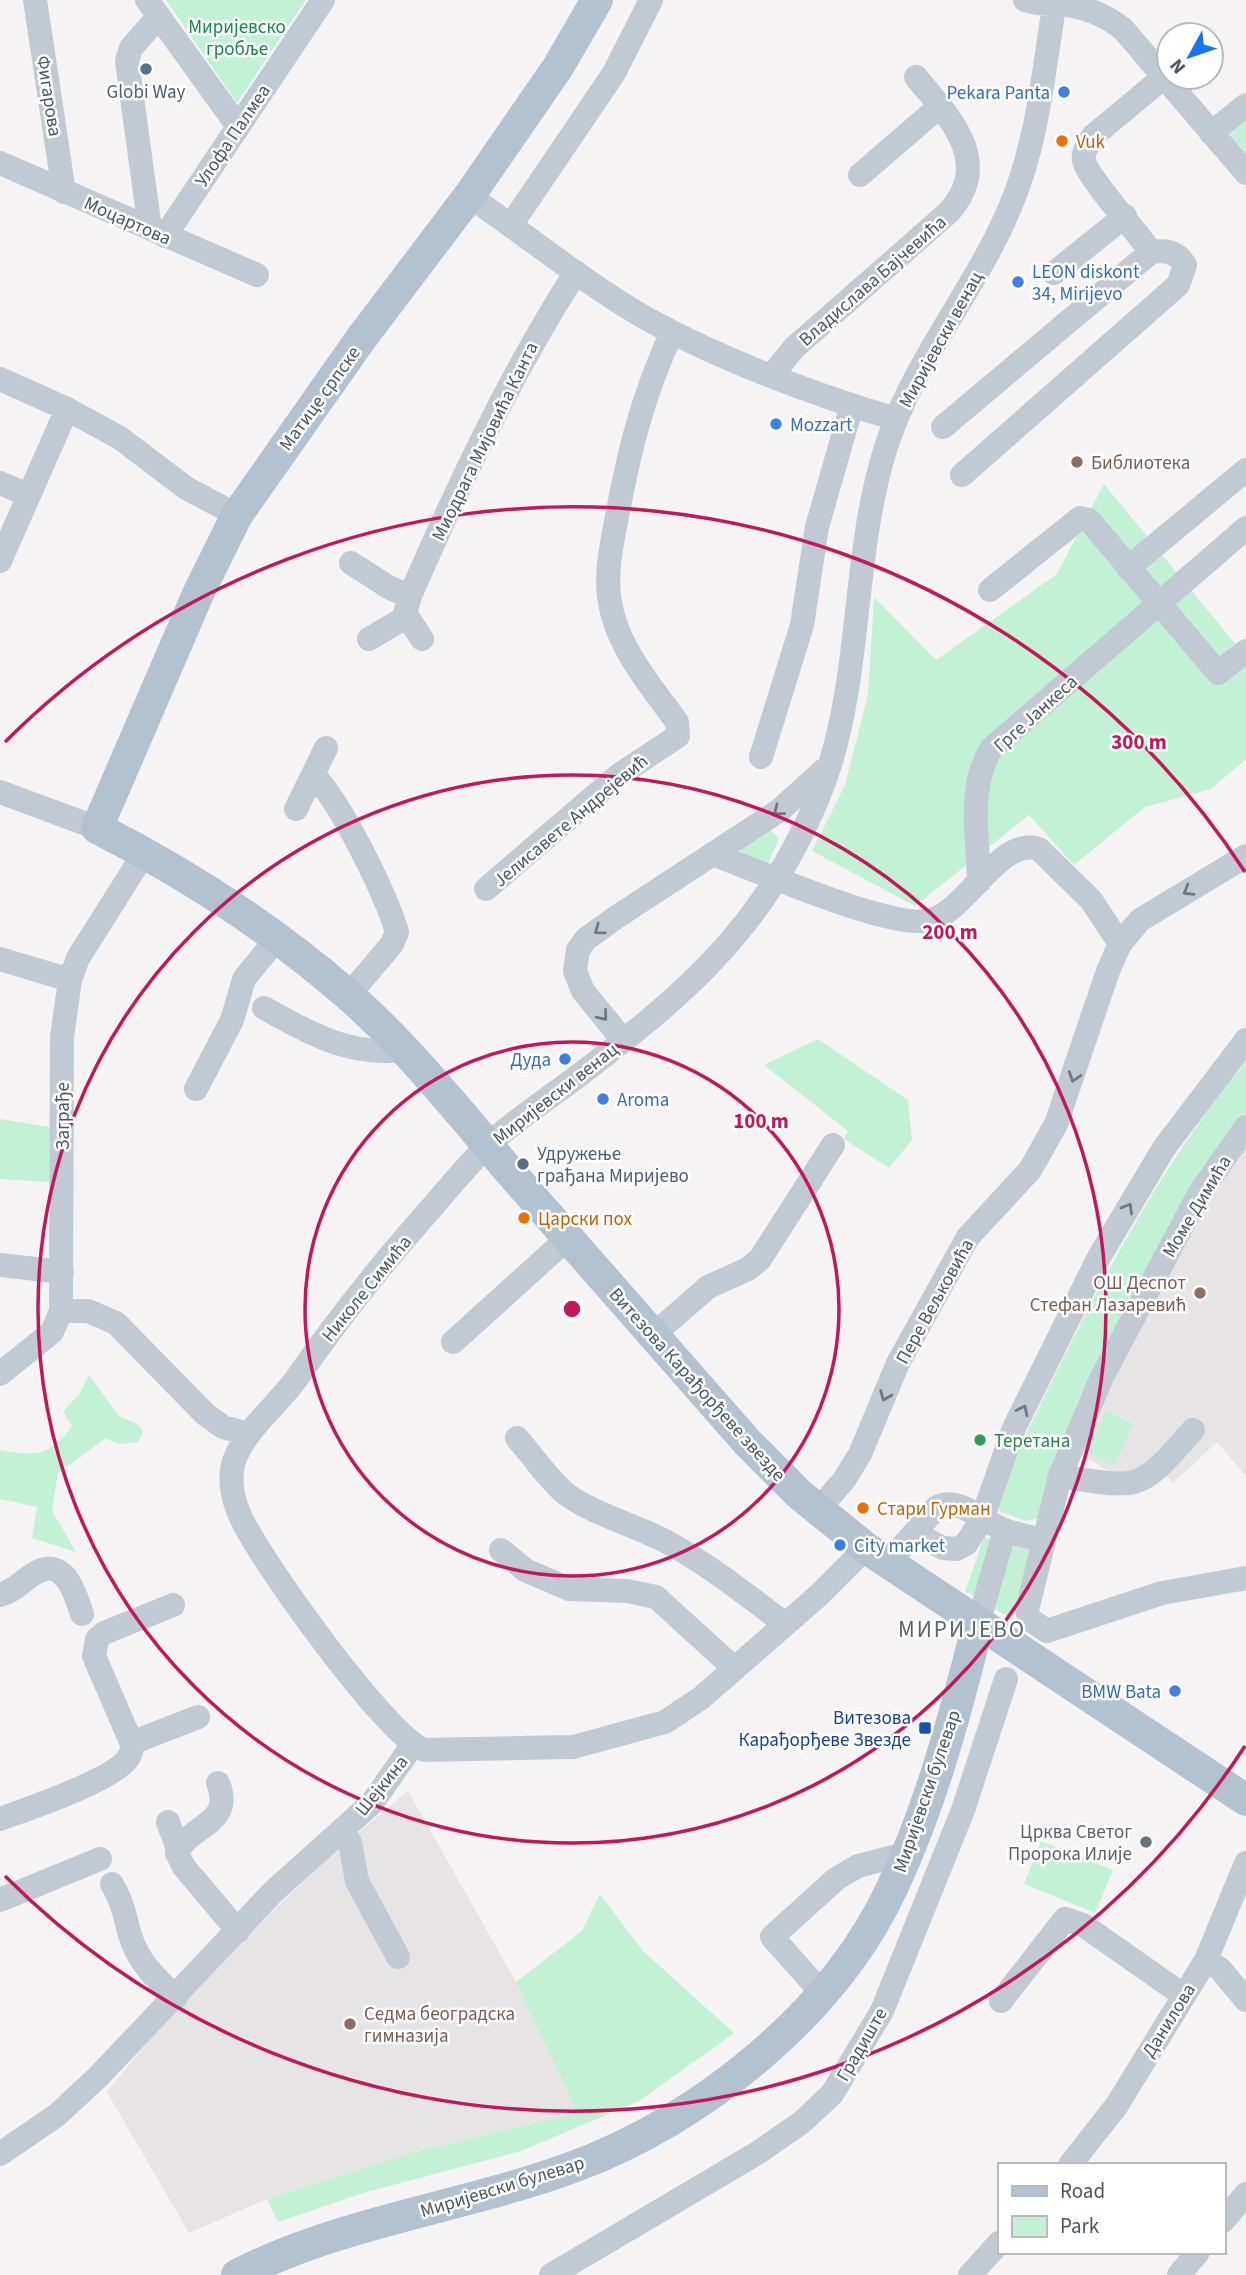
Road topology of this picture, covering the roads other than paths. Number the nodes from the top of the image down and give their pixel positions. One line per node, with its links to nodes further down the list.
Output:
1 (35, 0): 19 (street, Фигарова)
2 (323, 0): 14 (street, Улофа Палмеа)
3 (597, 0): 20 (main road, Матице српске)
4 (651, 0): 22 (street)
5 (1025, 0): 6 (street)
6 (1054, 2): 8 (street); 33 (street, Миријевски венац)
7 (153, 8): 14 (street); 23 (street)
8 (1155, 66)
9 (916, 77): 13 (street, Владислава Бајчевића)
10 (1155, 84): 21 (street)
11 (1176, 91): 15 (street)
12 (1246, 105): 15 (street)
13 (940, 106): 18 (street); 29 (street, Владислава Бајчевића)
14 (237, 125): 23 (street, Улофа Палмеа)
15 (1211, 133): 17 (street)
16 (0, 163): 19 (street, Моцартова)
17 (1246, 173)
18 (860, 175)
19 (64, 192): 23 (street, Моцартова)
20 (469, 196): 22 (street); 39 (main road, Матице српске)
21 (1125, 216): 24 (street); 26 (street)
22 (511, 225): 25 (street)
23 (157, 233): 27 (street, Моцартова)
24 (1151, 252): 34 (street); 36 (street)
25 (576, 272): 28 (street); 46 (street, Миодрага Мијовића Канта)
26 (1054, 273)
27 (257, 275)
28 (672, 332): 29 (street); 62 (street, Јелисавете Андрејевић)
29 (772, 375): 31 (street)
30 (0, 379): 32 (street)
31 (852, 405): 33 (street); 51 (street)
32 (67, 408): 38 (street); 39 (street)
33 (896, 419): 52 (street, Миријевски венац)
34 (943, 427)
35 (1246, 470): 43 (street)
36 (962, 475)
37 (0, 483): 38 (street)
38 (28, 495): 41 (street)
39 (237, 514): 56 (main road, Матице српске)
40 (1246, 528): 45 (street, Грге Јанкеса)
41 (0, 561)
42 (351, 563): 46 (street)
43 (1128, 568): 44 (street); 45 (street)
44 (990, 590)
45 (1158, 605): 49 (street); 61 (street, Грге Јанкеса)
46 (408, 606): 47 (street); 48 (street)
47 (369, 639)
48 (422, 639)
49 (1246, 651)
50 (326, 748): 53 (street)
51 (761, 757)
52 (829, 765): 58 (street, one-way to 58); 60 (street, Миријевски венац)
53 (313, 775): 55 (street); 67 (street)
54 (0, 792): 56 (street, Витезова Карађорђеве звезде)
55 (296, 808)
56 (97, 828): 57 (main road, Витезова Карађорђеве звезде)
57 (145, 852): 63 (main road, Витезова Карађорђеве звезде); 66 (street, Заграђе)
58 (712, 854): 60 (street); 69 (street, Миријевски венац, one-way to 69)
59 (1246, 856): 64 (street, Пере Вељковића, one-way to 64)
60 (777, 877): 61 (street); 69 (street, Миријевски венац)
61 (979, 883): 64 (street)
62 (486, 889)
63 (278, 937): 67 (main road, Витезова Карађорђеве звезде); 72 (street)
64 (1121, 944): 87 (street, Пере Вељковића, one-way to 87)
65 (0, 959): 66 (street)
66 (70, 980): 78 (street, Заграђе)
67 (349, 995): 71 (main road, Витезова Карађорђеве звезде)
68 (264, 1008): 71 (street)
69 (623, 1040): 74 (street, Миријевски венац)
70 (1246, 1040): 88 (street, one-way to 70)
71 (401, 1050): 74 (main road, Витезова Карађорђеве звезде)
72 (196, 1089)
73 (1246, 1127): 86 (street, Моме Димића)
74 (487, 1145): 76 (main road, Витезова Карађорђеве звезде); 84 (street, Николе Симића)
75 (833, 1146): 80 (street)
76 (568, 1238): 80 (main road, Витезова Карађорђеве звезде); 81 (street)
77 (0, 1265): 78 (street)
78 (62, 1272): 79 (street, Заграђе)
79 (61, 1311): 82 (street); 84 (street)
80 (652, 1336): 87 (main road, Витезова Карађорђеве звезде)
81 (453, 1342)
82 (0, 1374)
83 (1193, 1430): 86 (street)
84 (249, 1434): 102 (street, Николе Симића)
85 (517, 1438): 96 (street)
86 (1060, 1476): 89 (street, Моме Димића)
87 (819, 1509): 90 (main road, Витезова Карађорђеве звезде)
88 (994, 1525): 89 (street); 90 (street); 90 (street); 97 (street)
89 (1042, 1540): 92 (street, Моме Димића)
90 (907, 1548): 96 (street, Шејкина); 97 (main road, Витезова Карађорђеве звезде)
91 (501, 1550): 98 (street)
92 (1246, 1578)
93 (0, 1595): 95 (street)
94 (173, 1605): 101 (street)
95 (82, 1614)
96 (785, 1624): 98 (street, Шејкина)
97 (978, 1624): 104 (main road, Витезова Карађорђеве звезде); 109 (main road, Миријевски булевар)
98 (734, 1668): 102 (street, Шејкина)
99 (1006, 1679): 129 (street, Градиште)
100 (198, 1717): 101 (street)
101 (132, 1744): 105 (street)
102 (412, 1746): 107 (street, Шејкина)
103 (218, 1783): 108 (street)
104 (1246, 1800)
105 (0, 1819)
106 (168, 1822): 108 (street)
107 (344, 1829): 114 (street, Шејкина); 115 (street)
108 (178, 1849): 114 (street)
109 (908, 1853): 117 (main road, Миријевски булевар); 117 (street)
110 (100, 1859): 113 (street)
111 (1246, 1863): 116 (street, Данилова)
112 (112, 1884): 119 (street)
113 (0, 1900)
114 (238, 1931): 119 (street, Шејкина)
115 (398, 1957)
116 (1206, 1959): 118 (street, Данилова); 120 (street)
117 (822, 1993): 128 (main road, Миријевски булевар)
118 (1183, 1995): 121 (street); 123 (street, Данилова)
119 (176, 1997): 122 (street, Шејкина)
120 (1246, 2000)
121 (1001, 2001)
122 (0, 2154)
123 (1072, 2163)
124 (1246, 2194): 125 (street)
125 (1225, 2219)
126 (998, 2244): 130 (street)
127 (1196, 2254): 131 (street)
128 (237, 2275)
129 (551, 2275)
130 (970, 2275)
131 (1179, 2275)

